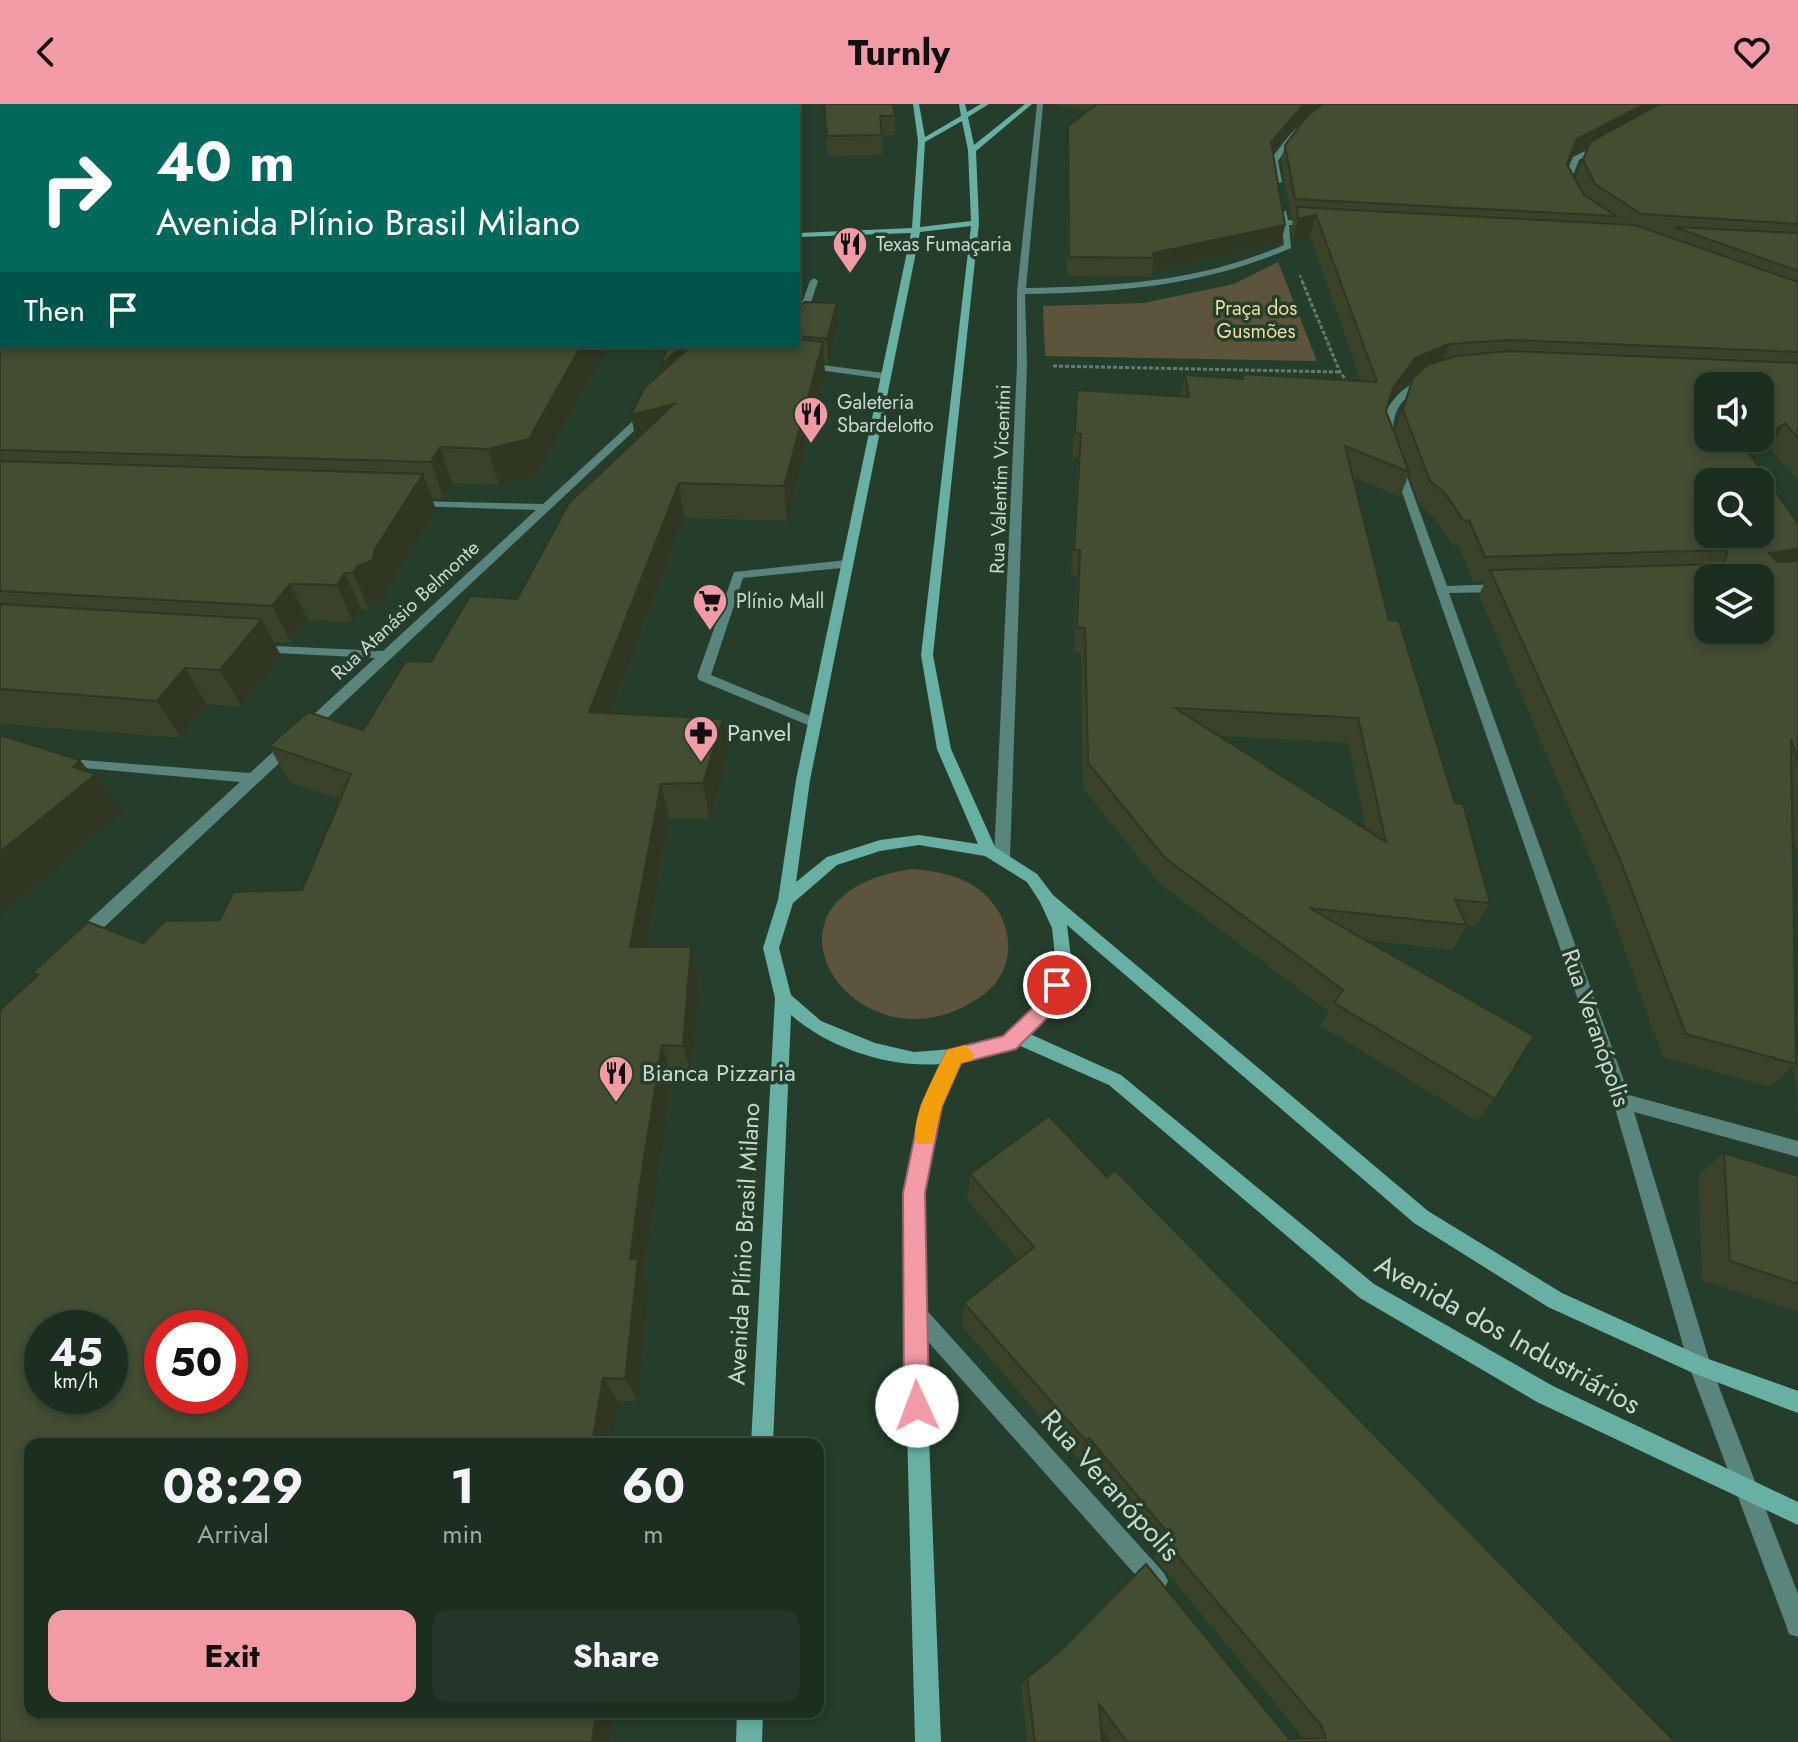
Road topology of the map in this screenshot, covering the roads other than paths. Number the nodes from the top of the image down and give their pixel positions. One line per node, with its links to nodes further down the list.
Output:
1 (916, 104): 9 (main road, Avenida Plínio Brasil Milano)
2 (962, 104): 7 (main road)
3 (986, 104): 7 (main road)
4 (1029, 104): 10 (main road)
5 (1040, 104): 20 (street, Rua Valentim Vicentini)
6 (1334, 104): 11 (street)
7 (964, 118): 9 (main road); 10 (main road)
8 (1614, 139): 12 (street)
9 (922, 141): 17 (main road, Avenida Plínio Brasil Milano)
10 (972, 150): 15 (main road)
11 (1279, 192)
12 (1574, 194)
13 (1282, 207): 14 (street)
14 (1285, 222): 16 (street); 20 (street)
15 (975, 223): 17 (main road); 36 (main road)
16 (1332, 225)
17 (916, 230): 18 (main road); 24 (main road, Avenida Plínio Brasil Milano)
18 (800, 235)
19 (814, 281): 21 (street)
20 (1021, 291): 36 (street, Rua Valentim Vicentini)
21 (800, 321)
22 (796, 365): 24 (street)
23 (1441, 374): 30 (street, Rua Veranópolis)
24 (884, 376): 28 (main road, Avenida Plínio Brasil Milano)
25 (658, 404): 27 (street, Rua Atanásio Belmonte)
26 (404, 503): 27 (street)
27 (544, 507): 32 (street, Rua Atanásio Belmonte)
28 (847, 564): 33 (main road, Avenida Plínio Brasil Milano); 33 (street)
29 (1521, 587): 30 (street)
30 (1443, 590): 43 (street, Rua Veranópolis)
31 (234, 646): 32 (street)
32 (385, 655): 35 (street, Rua Atanásio Belmonte)
33 (815, 723): 38 (main road, Avenida Plínio Brasil Milano)
34 (46, 760): 35 (street)
35 (253, 778): 39 (street, Rua Atanásio Belmonte)
36 (995, 854): 37 (main road); 38 (main road)
37 (1047, 899): 41 (main road); 46 (main road, Avenida dos Industriários)
38 (786, 900): 40 (main road, Avenida Plínio Brasil Milano)
39 (69, 949)
40 (783, 998): 42 (main road); 48 (main road, Avenida Plínio Brasil Milano)
41 (1016, 1036): 42 (main road); 49 (main road, Avenida dos Industriários)
42 (954, 1056): 45 (main road)
43 (1622, 1101): 44 (street); 46 (street, Rua Veranópolis)
44 (1798, 1149)
45 (914, 1311): 51 (street, Rua Veranópolis); 55 (main road)
46 (1700, 1366): 47 (main road, Avenida dos Industriários); 49 (street, Rua Veranópolis)
47 (1798, 1402)
48 (762, 1438)
49 (1747, 1493): 50 (main road, Avenida dos Industriários); 52 (street, Rua Veranópolis)
50 (1798, 1514)
51 (1169, 1598)
52 (1798, 1625)
53 (750, 1718): 54 (main road)
54 (749, 1742)
55 (928, 1742)

